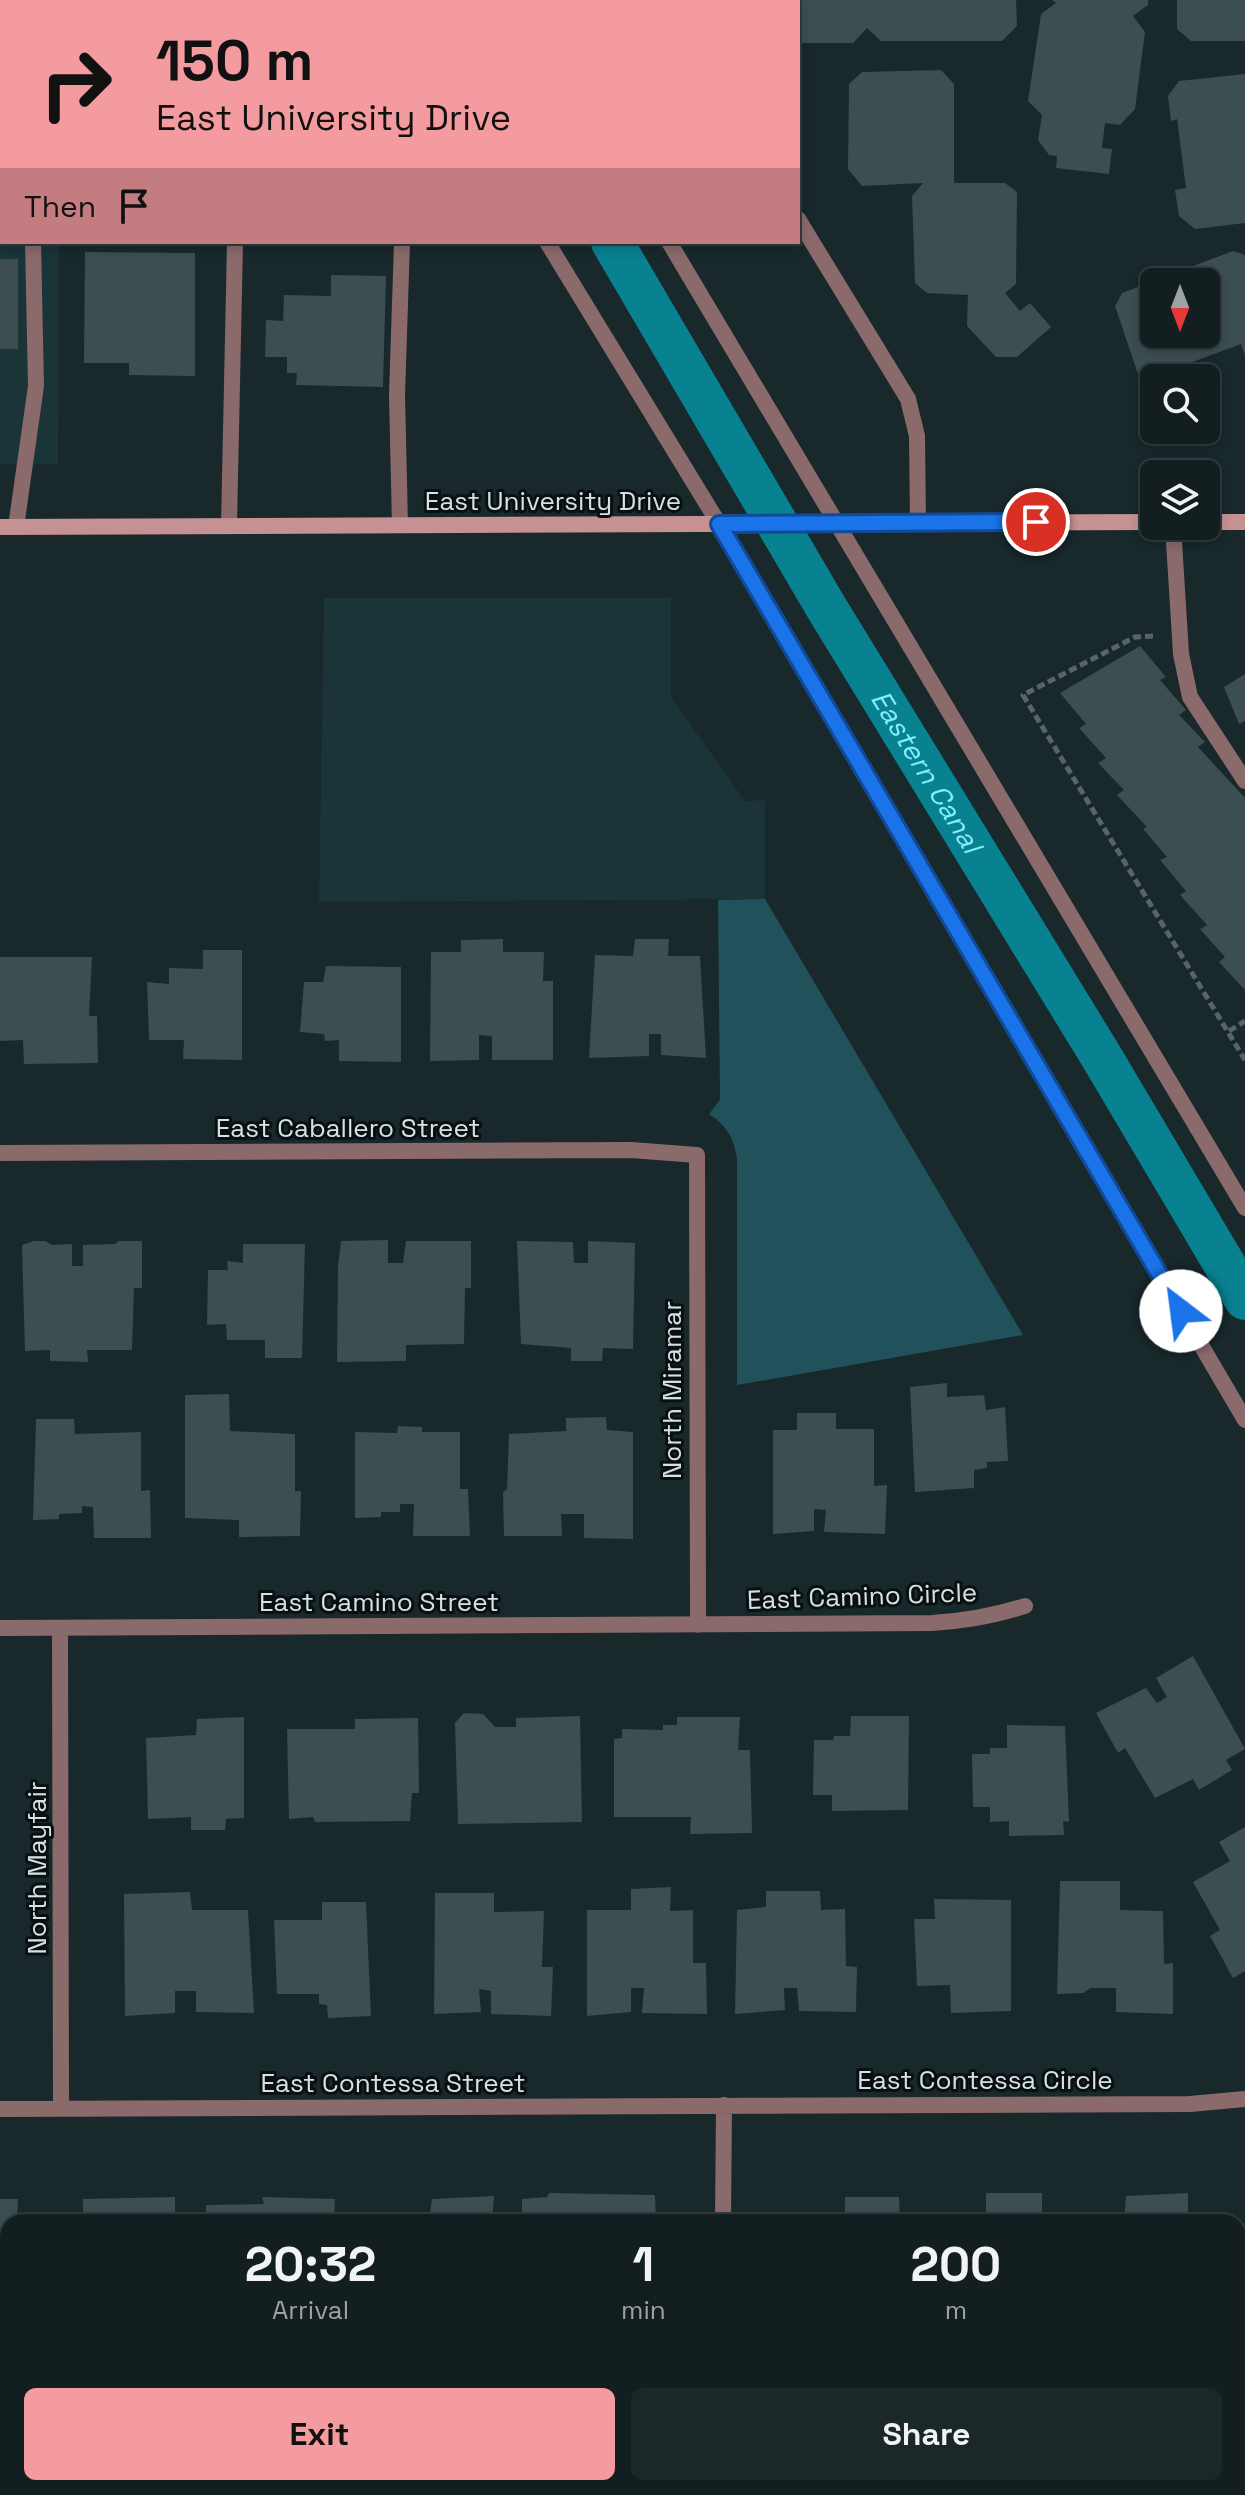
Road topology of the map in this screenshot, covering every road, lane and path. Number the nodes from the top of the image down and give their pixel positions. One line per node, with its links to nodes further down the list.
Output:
1 (800, 222): 11 (street)
2 (33, 244): 15 (street)
3 (235, 244): 14 (street)
4 (402, 244): 13 (street)
5 (548, 244): 12 (street)
6 (670, 244): 10 (street)
7 (1140, 522): 11 (main road, East University Drive)
8 (1220, 522): 9 (main road)
9 (1245, 522)
10 (830, 523): 11 (main road, East University Drive); 12 (main road, East University Drive); 24 (street)
11 (918, 523)
12 (724, 524): 13 (main road, East University Drive); 25 (street)
13 (400, 525): 14 (main road, East University Drive)
14 (229, 526): 15 (main road, East University Drive)
15 (8, 527)
16 (1174, 540): 17 (street)
17 (1180, 634): 18 (street); 20 (path)
18 (1245, 781)
19 (1245, 1021): 20 (path)
20 (1228, 1031): 21 (path)
21 (1245, 1060)
22 (0, 1153): 23 (street, East Caballero Street)
23 (697, 1155): 27 (street, North Miramar)
24 (1245, 1208)
25 (1245, 1420)
26 (1025, 1606): 27 (street, East Camino Circle)
27 (698, 1625): 29 (street, East Camino Street)
28 (0, 1628): 29 (street)
29 (60, 1628): 33 (street, North Mayfair)
30 (1245, 2099): 31 (street, East Contessa Circle)
31 (724, 2105): 33 (street, East Contessa Street); 34 (street)
32 (0, 2109): 33 (street)
33 (61, 2109)
34 (723, 2214)

